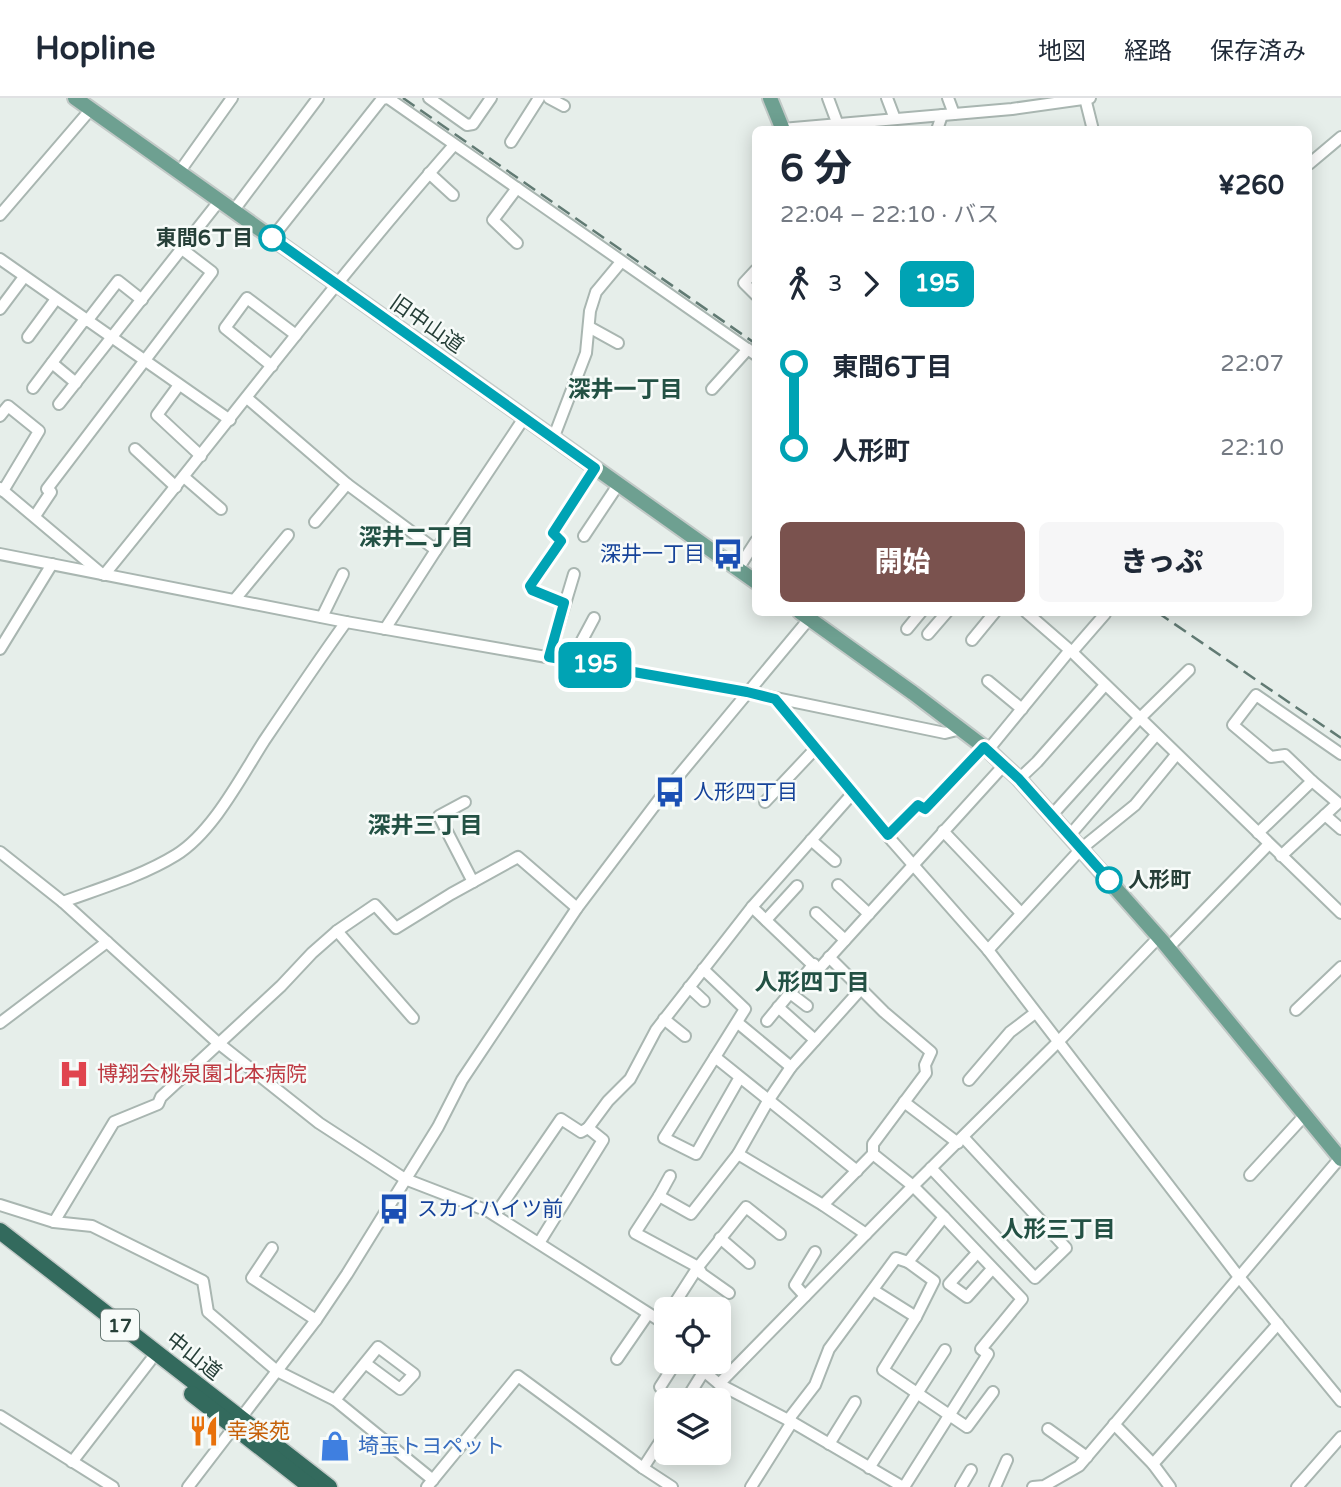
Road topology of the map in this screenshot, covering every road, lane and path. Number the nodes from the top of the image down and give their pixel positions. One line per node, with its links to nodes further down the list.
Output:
1 (75, 98): 17 (main road, 旧中山道)
2 (232, 98): 31 (street)
3 (318, 98): 36 (street)
4 (387, 98): 29 (street); 38 (street)
5 (429, 98): 6 (street)
6 (491, 98)
7 (539, 98): 28 (street)
8 (549, 98): 16 (street)
9 (770, 98): 22 (main road)
10 (828, 98): 21 (street)
11 (887, 98): 20 (street)
12 (948, 98): 18 (street)
13 (1087, 98): 14 (street); 26 (street)
14 (1072, 100): 15 (street)
15 (1010, 104): 18 (street)
16 (564, 106)
17 (91, 109): 31 (main road, 旧中山道); 37 (street)
18 (954, 114): 19 (street)
19 (942, 115): 20 (street); 25 (street)
20 (891, 123): 24 (street)
21 (838, 125): 23 (street); 24 (street)
22 (782, 126)
23 (824, 126)
24 (855, 126)
25 (938, 126)
26 (1092, 126)
27 (1341, 138): 30 (street)
28 (511, 142)
29 (454, 145): 32 (street); 33 (street)
30 (1312, 162)
31 (180, 171): 35 (main road, 旧中山道)
32 (429, 173): 34 (street); 45 (street)
33 (517, 188): 39 (street); 42 (street)
34 (453, 195)
35 (220, 200): 36 (main road, 旧中山道); 40 (street)
36 (234, 210): 38 (main road, 旧中山道)
37 (0, 215)
38 (272, 238): 45 (main road, 旧中山道)
39 (517, 243)
40 (183, 249): 48 (street); 57 (street)
41 (0, 259): 44 (street)
42 (621, 262): 51 (street); 56 (street)
43 (752, 274): 46 (street)
44 (24, 276): 47 (street); 49 (street)
45 (335, 284): 52 (street); 67 (main road, 旧中山道)
46 (752, 291)
47 (56, 299): 50 (street); 53 (street)
48 (142, 300): 50 (street); 54 (street)
49 (0, 309)
50 (86, 320): 54 (street); 58 (street)
51 (589, 327): 55 (street); 69 (street)
52 (296, 335): 59 (street); 59 (street)
53 (28, 337)
54 (112, 338): 57 (street); 60 (street)
55 (618, 343)
56 (752, 352): 63 (street)
57 (145, 359): 61 (street); 79 (street)
58 (52, 363): 60 (street); 62 (street)
59 (272, 366): 64 (street)
60 (76, 383): 65 (street)
61 (180, 385): 68 (street); 71 (street)
62 (33, 388)
63 (712, 389)
64 (247, 398): 68 (street); 74 (street)
65 (59, 404)
66 (0, 416): 77 (street)
67 (524, 418): 69 (main road, 旧中山道); 84 (street)
68 (230, 420): 71 (street)
69 (553, 439): 72 (main road, 旧中山道)
70 (135, 449): 76 (street)
71 (201, 456): 73 (street)
72 (595, 468): 75 (main road, 旧中山道); 93 (street)
73 (184, 477): 76 (street); 78 (street)
74 (346, 484): 80 (street); 84 (street)
75 (618, 485): 82 (street); 87 (main road, 旧中山道)
76 (176, 487): 90 (street)
77 (1, 489): 79 (street)
78 (222, 509)
79 (35, 516): 90 (street)
80 (315, 522)
81 (288, 535): 92 (street)
82 (584, 536)
83 (752, 547): 87 (street)
84 (436, 550): 104 (street)
85 (0, 554): 86 (street)
86 (52, 564): 90 (street); 108 (street)
87 (738, 569): 91 (main road, 旧中山道)
88 (343, 574): 101 (street)
89 (574, 574): 93 (street)
90 (104, 575): 92 (street)
91 (752, 579)
92 (236, 598): 101 (street)
93 (564, 603): 110 (street)
94 (807, 616): 115 (street)
95 (809, 616): 119 (main road)
96 (918, 616): 105 (street)
97 (944, 616): 106 (street)
98 (992, 616): 107 (street)
99 (1039, 616): 109 (street)
100 (1103, 616): 109 (street)
101 (323, 617): 103 (street)
102 (594, 618): 111 (street)
103 (345, 622): 104 (street); 149 (street)
104 (385, 629): 110 (street)
105 (907, 629)
106 (928, 634)
107 (972, 640)
108 (0, 649)
109 (1071, 651): 114 (street); 117 (street)
110 (549, 657): 111 (street)
111 (571, 661): 115 (street)
112 (1189, 670): 118 (street)
113 (988, 681): 117 (street)
114 (1105, 685): 118 (street); 126 (street)
115 (747, 692): 116 (street); 151 (street)
116 (775, 699): 119 (street); 121 (street)
117 (1022, 709): 122 (street)
118 (1141, 719): 120 (street); 132 (street)
119 (961, 729): 122 (main road)
120 (1156, 735): 124 (street); 138 (street)
121 (816, 748): 128 (street); 129 (street)
122 (986, 748): 125 (main road); 137 (street)
123 (1341, 754): 127 (street)
124 (1176, 755): 136 (street); 141 (street)
125 (1005, 764): 126 (main road); 135 (street)
126 (1019, 779): 132 (main road)
127 (1312, 781): 131 (street); 136 (street)
128 (853, 793): 137 (street); 139 (street)
129 (765, 802)
130 (465, 803): 146 (street)
131 (1339, 803): 133 (street)
132 (1052, 815): 138 (main road)
133 (1325, 815): 134 (street); 143 (street)
134 (1341, 829)
135 (943, 831): 145 (street); 153 (street)
136 (1258, 833): 140 (street)
137 (888, 835): 145 (street)
138 (1070, 835): 141 (main road)
139 (811, 841): 144 (street); 150 (street)
140 (1269, 844): 143 (street); 160 (street)
141 (1082, 848): 153 (street); 160 (main road)
142 (0, 852): 149 (street)
143 (1281, 856): 154 (street)
144 (835, 861)
145 (913, 865): 155 (street); 161 (street)
146 (473, 881): 151 (street); 157 (street)
147 (838, 885): 155 (street)
148 (797, 886): 156 (street)
149 (63, 902): 159 (street)
150 (752, 907): 156 (street); 165 (street)
151 (577, 908): 199 (street)
152 (816, 913): 158 (street)
153 (1021, 913): 161 (street)
154 (1341, 913)
155 (869, 914): 158 (street)
156 (766, 920): 163 (street)
157 (337, 931): 174 (street); 181 (street)
158 (845, 940): 162 (street)
159 (107, 942): 177 (street); 181 (street)
160 (1163, 942): 182 (street); 189 (main road)
161 (988, 950): 173 (street)
162 (830, 957): 163 (street); 167 (street)
163 (814, 964): 168 (street)
164 (1341, 967): 172 (street)
165 (703, 969): 166 (street); 178 (street)
166 (689, 987): 169 (street); 175 (street)
167 (861, 989): 180 (street); 188 (street)
168 (790, 993): 170 (street); 171 (street)
169 (704, 1001)
170 (807, 1006)
171 (778, 1007): 176 (street); 180 (street)
172 (1296, 1010)
173 (1035, 1013): 182 (street); 186 (street)
174 (413, 1017)
175 (664, 1019): 179 (street); 190 (street)
176 (766, 1021)
177 (0, 1023)
178 (738, 1023): 183 (street); 184 (street)
179 (685, 1036)
180 (815, 1040): 184 (street)
181 (217, 1042): 199 (street); 206 (street)
182 (1058, 1042): 191 (street); 220 (street)
183 (715, 1056): 185 (street); 185 (street)
184 (791, 1068): 187 (street)
185 (740, 1077): 187 (street)
186 (969, 1080)
187 (768, 1101): 192 (street); 196 (street)
188 (904, 1102): 191 (street); 193 (street)
189 (1305, 1115): 194 (main road); 197 (street)
190 (588, 1128): 204 (street); 211 (street)
191 (961, 1140): 195 (street); 195 (street)
192 (738, 1154): 201 (street); 203 (street)
193 (873, 1154): 196 (street); 200 (street)
194 (1340, 1159): 220 (street)
195 (932, 1168): 200 (street)
196 (857, 1171): 203 (street)
197 (1250, 1175)
198 (670, 1176): 201 (street)
199 (405, 1179): 204 (street); 228 (street)
200 (913, 1186): 205 (street); 209 (street)
201 (659, 1196): 218 (street)
202 (0, 1205): 206 (street)
203 (823, 1205): 209 (street)
204 (495, 1215): 211 (street)
205 (944, 1217): 215 (street); 216 (street)
206 (54, 1222): 234 (street)
207 (0, 1231): 247 (highway, 中山道 / 17)
208 (780, 1234): 210 (street)
209 (866, 1234): 223 (street)
210 (720, 1238): 217 (street); 218 (street)
211 (539, 1243): 225 (street)
212 (0, 1244): 232 (highway, 中山道 / 17)
213 (272, 1248): 228 (street)
214 (815, 1252): 223 (street)
215 (977, 1253): 219 (street); 219 (street)
216 (908, 1262): 221 (street); 227 (street)
217 (749, 1263)
218 (698, 1267): 222 (street); 224 (street)
219 (992, 1269): 244 (street)
220 (1239, 1277): 229 (street); 248 (street)
221 (873, 1290): 227 (street); 246 (street)
222 (729, 1293)
223 (805, 1296): 237 (street)
224 (679, 1297)
225 (648, 1314): 226 (street); 231 (street)
226 (654, 1317)
227 (916, 1317): 240 (street)
228 (316, 1320): 234 (street)
229 (1278, 1324): 242 (street); 256 (street)
230 (945, 1350): 240 (street)
231 (617, 1359)
232 (150, 1362): 247 (highway, 中山道 / 17); 255 (street)
233 (365, 1363): 241 (street)
234 (277, 1371): 241 (street); 247 (street)
235 (668, 1374): 238 (street)
236 (707, 1374): 237 (street)
237 (719, 1384): 246 (street)
238 (660, 1387)
239 (993, 1392): 244 (street)
240 (919, 1393): 244 (street); 258 (street)
241 (335, 1400): 261 (street)
242 (1341, 1401)
243 (855, 1402): 251 (street)
244 (949, 1414): 268 (street)
245 (0, 1416): 255 (street)
246 (790, 1421): 251 (street); 267 (street)
247 (236, 1422): 263 (street); 264 (highway, 中山道 / 17); 265 (highway, 中山道 / 17)
248 (1114, 1424): 253 (street); 256 (street)
249 (1048, 1429): 253 (street)
250 (1341, 1437): 274 (street)
251 (829, 1444): 258 (street)
252 (654, 1451): 257 (street)
253 (1087, 1457): 260 (street)
254 (1007, 1460): 270 (street)
255 (72, 1462): 262 (street)
256 (1153, 1464): 273 (street)
257 (643, 1468): 261 (street); 266 (street)
258 (869, 1468): 268 (street)
259 (971, 1470): 269 (street)
260 (1056, 1479): 271 (street); 272 (street)
261 (430, 1483)
262 (113, 1487)
263 (188, 1487)
264 (311, 1487)
265 (329, 1487)
266 (672, 1487)
267 (751, 1487)
268 (903, 1487)
269 (961, 1487)
270 (995, 1487)
271 (1033, 1487)
272 (1066, 1487)
273 (1170, 1487)
274 (1297, 1487)

